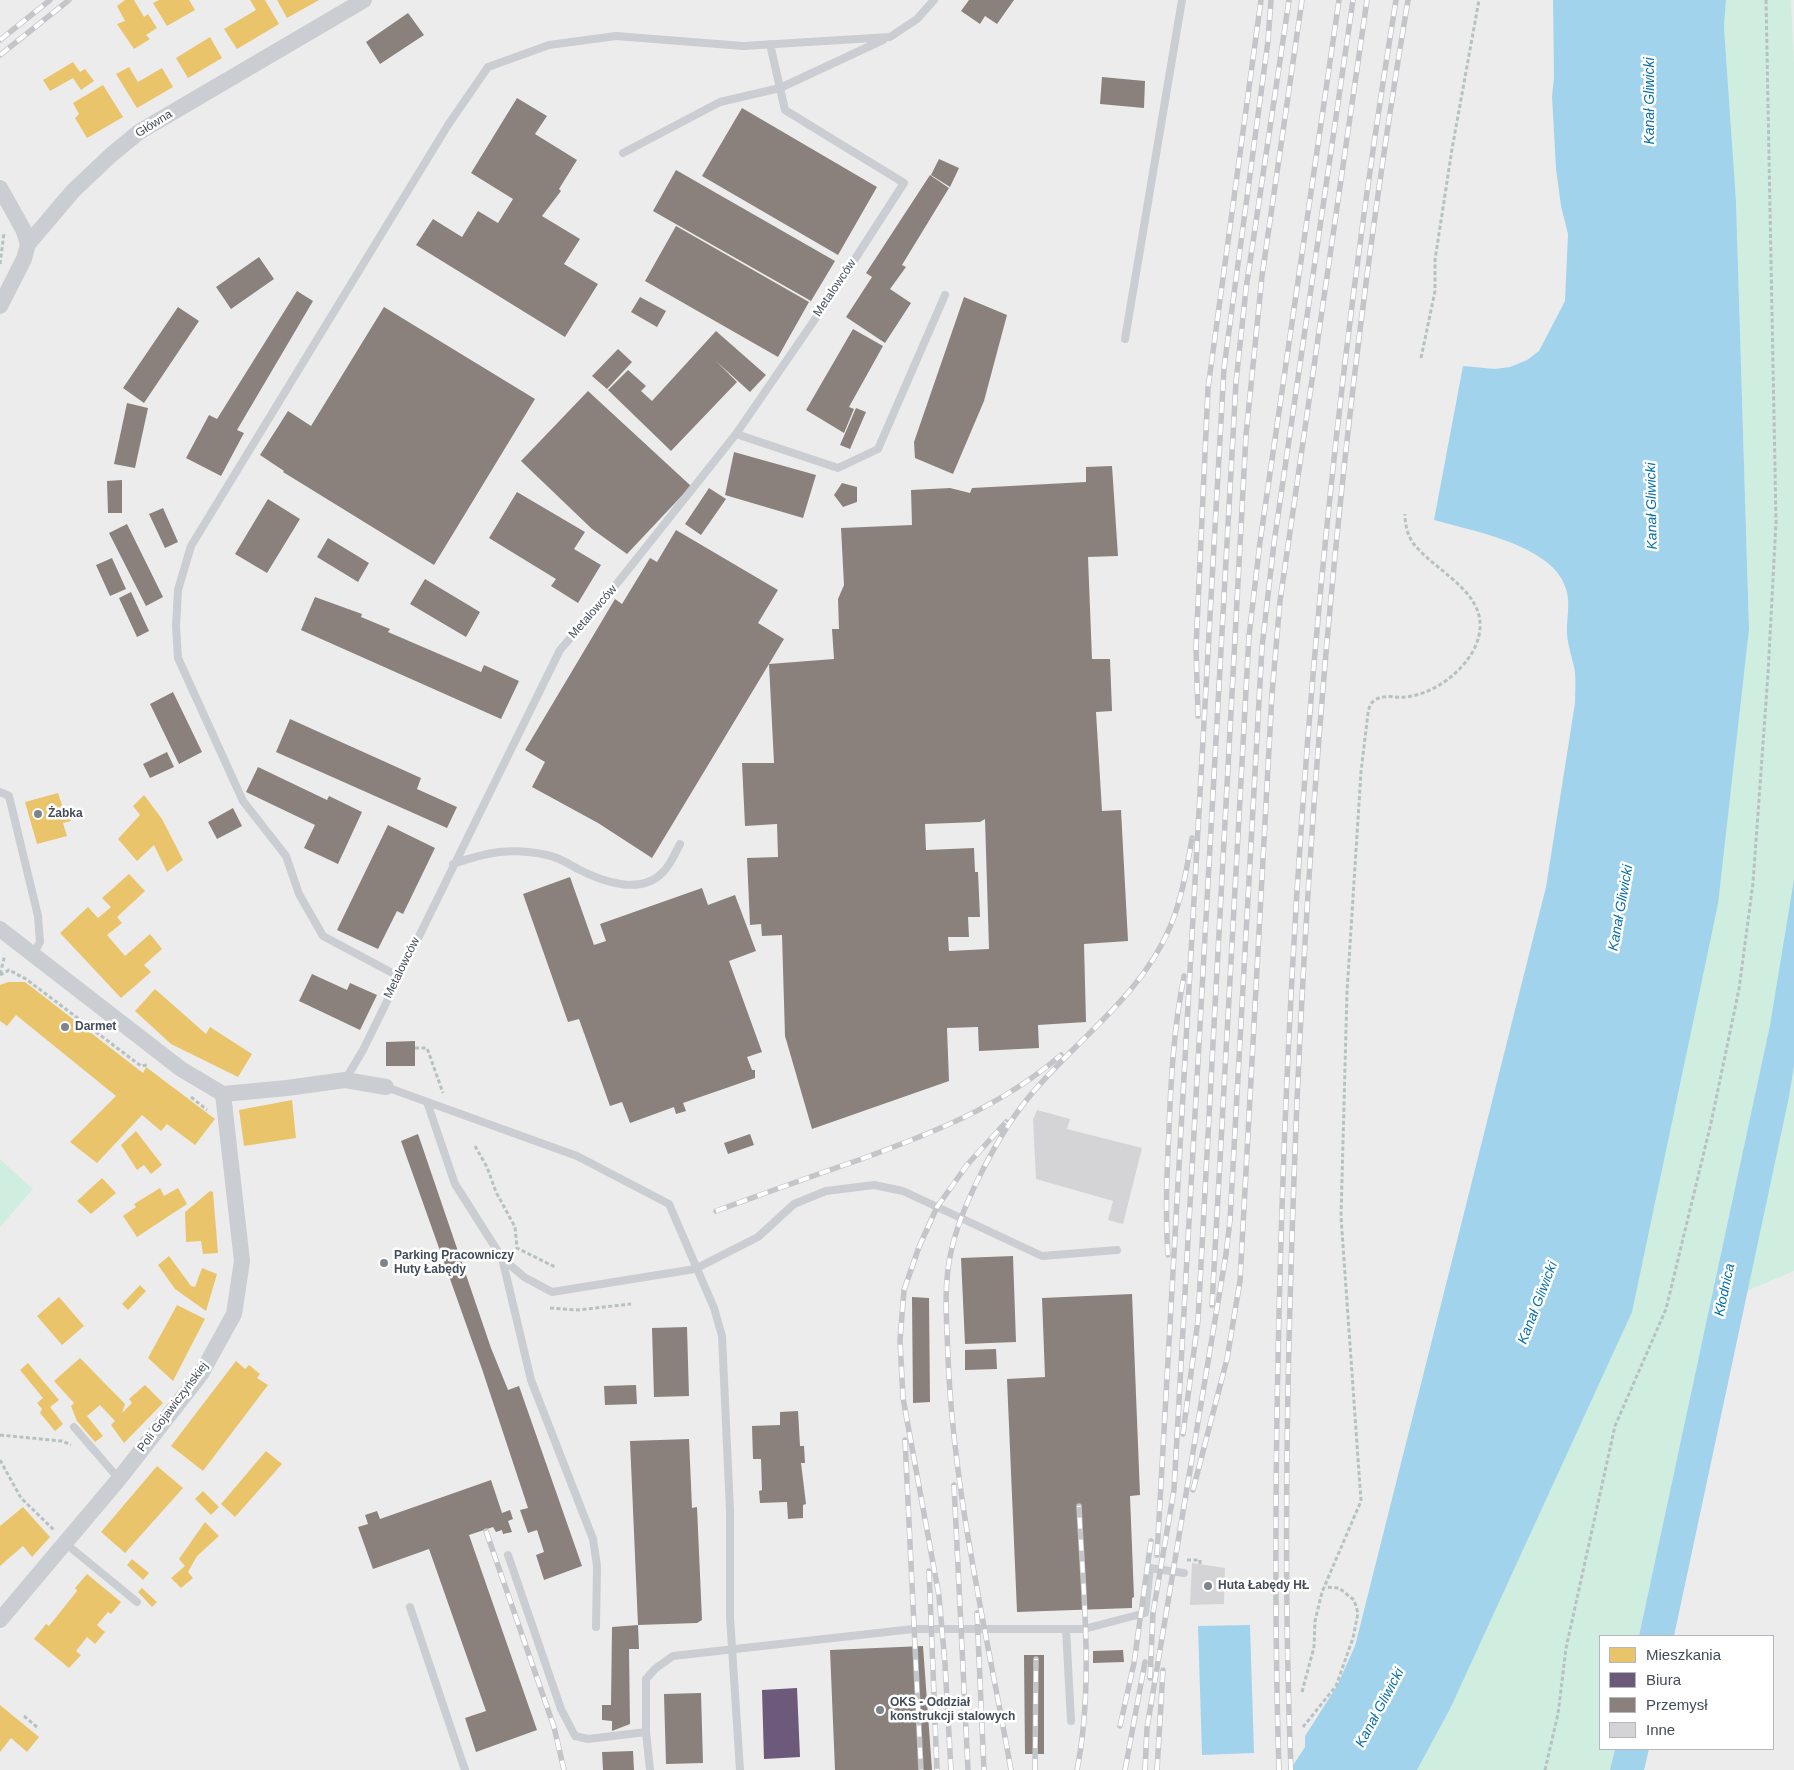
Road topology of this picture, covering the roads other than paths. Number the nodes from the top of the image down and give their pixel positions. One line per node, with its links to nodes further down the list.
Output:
1 (364, 0): 9 (street, Główna)
2 (934, 0): 4 (lane)
3 (1182, 0): 12 (lane)
4 (890, 37): 5 (lane); 6 (lane)
5 (770, 44): 6 (lane); 19 (lane)
6 (780, 88): 7 (lane); 13 (lane, Metalowców)
7 (623, 153)
8 (0, 188): 9 (street)
9 (28, 244): 11 (street, Główna)
10 (945, 295): 13 (lane)
11 (0, 306)
12 (1125, 339)
13 (736, 434): 16 (lane, Metalowców)
14 (0, 792): 18 (lane)
15 (680, 844): 16 (lane)
16 (453, 864): 19 (lane, Metalowców)
17 (0, 929): 18 (street)
18 (32, 954): 22 (street)
19 (398, 976): 20 (lane, Metalowców)
20 (345, 1080): 21 (street); 22 (street)
21 (386, 1087): 23 (lane)
22 (223, 1094): 28 (street, Poli Gojawiczyńskiej)
23 (427, 1102): 25 (lane); 26 (lane)
24 (1117, 1250): 26 (lane)
25 (502, 1258): 26 (lane); 35 (lane)
26 (696, 1269): 37 (lane)
27 (74, 1427): 28 (lane)
28 (118, 1479): 29 (street, Poli Gojawiczyńskiej)
29 (65, 1543): 32 (lane); 34 (street, Poli Gojawiczyńskiej)
30 (508, 1555): 39 (lane)
31 (1184, 1573): 36 (lane)
32 (137, 1602)
33 (410, 1607): 40 (lane)
34 (0, 1620)
35 (596, 1627)
36 (1066, 1629): 37 (lane); 38 (lane)
37 (732, 1650): 39 (lane); 42 (lane)
38 (1070, 1721)
39 (646, 1732): 41 (lane)
40 (465, 1770)
41 (650, 1770)
42 (740, 1770)

